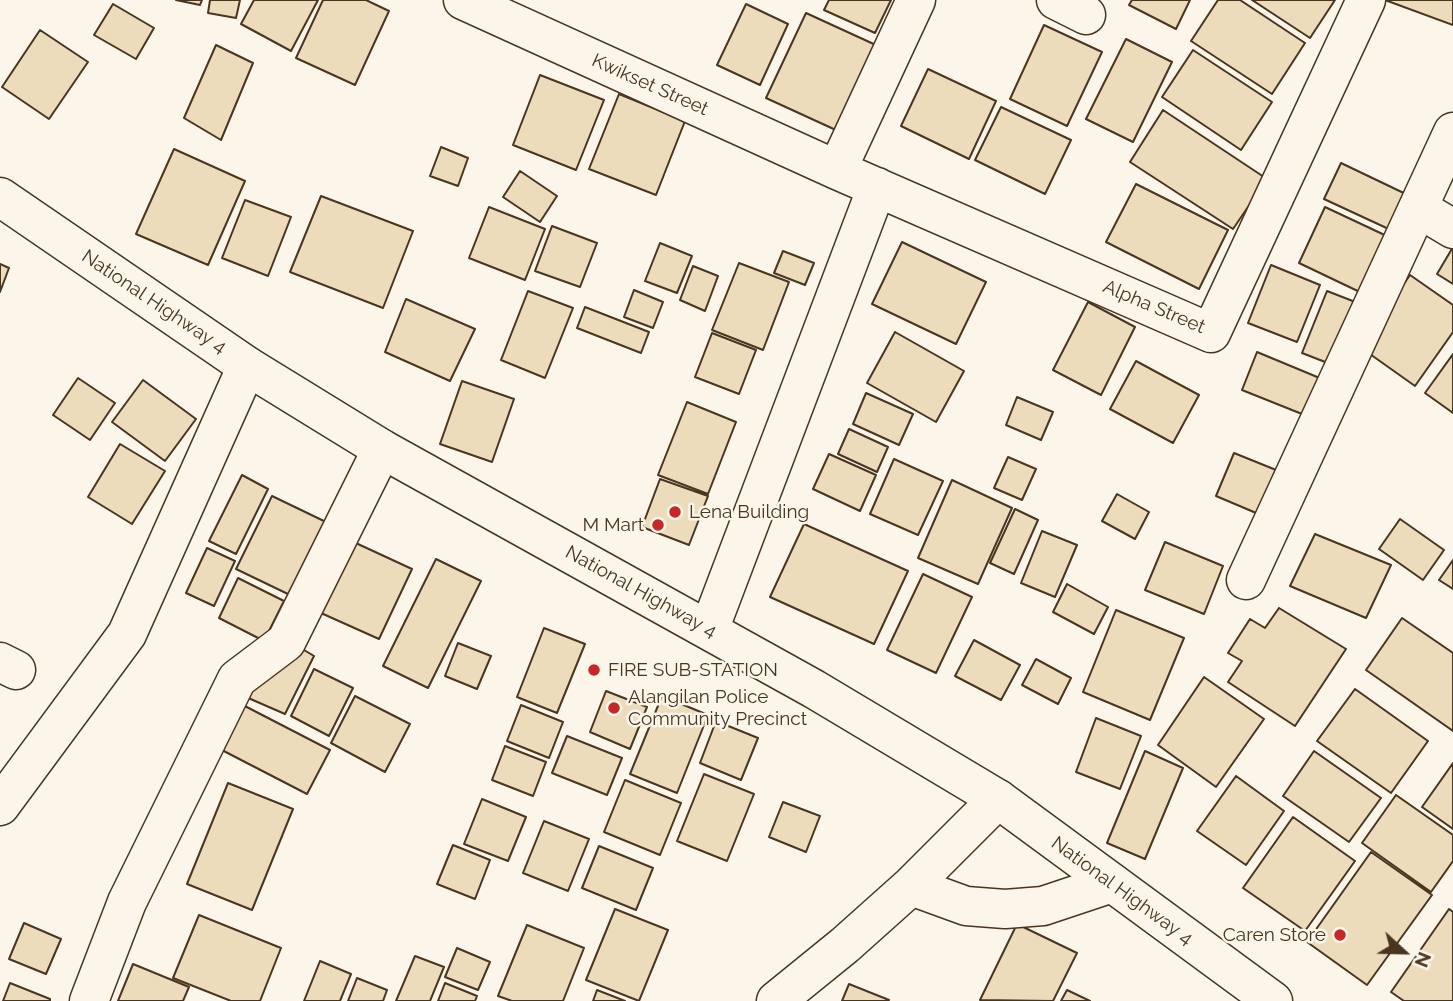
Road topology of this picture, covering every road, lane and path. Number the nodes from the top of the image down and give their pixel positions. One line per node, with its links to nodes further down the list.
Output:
1 (463, 0): 5 (street, Kwikset Street)
2 (916, 0): 5 (street)
3 (1366, 0): 6 (street, Alpha Street)
4 (1453, 132): 8 (street)
5 (837, 170): 6 (street, Alpha Street)
6 (877, 187): 13 (street)
7 (0, 197): 10 (street, National Highway 4)
8 (1418, 208): 9 (street); 12 (street)
9 (1453, 229)
10 (247, 366): 11 (street, National Highway 4); 15 (street)
11 (382, 449): 13 (street, National Highway 4); 18 (street)
12 (1246, 580)
13 (709, 630): 14 (street, National Highway 4)
14 (998, 799): 16 (street, National Highway 4); 17 (street)
15 (0, 806)
16 (1112, 883): 17 (street); 20 (street, National Highway 4)
17 (911, 886): 19 (street)
18 (89, 1001)
19 (776, 1001)
20 (1273, 1001)

